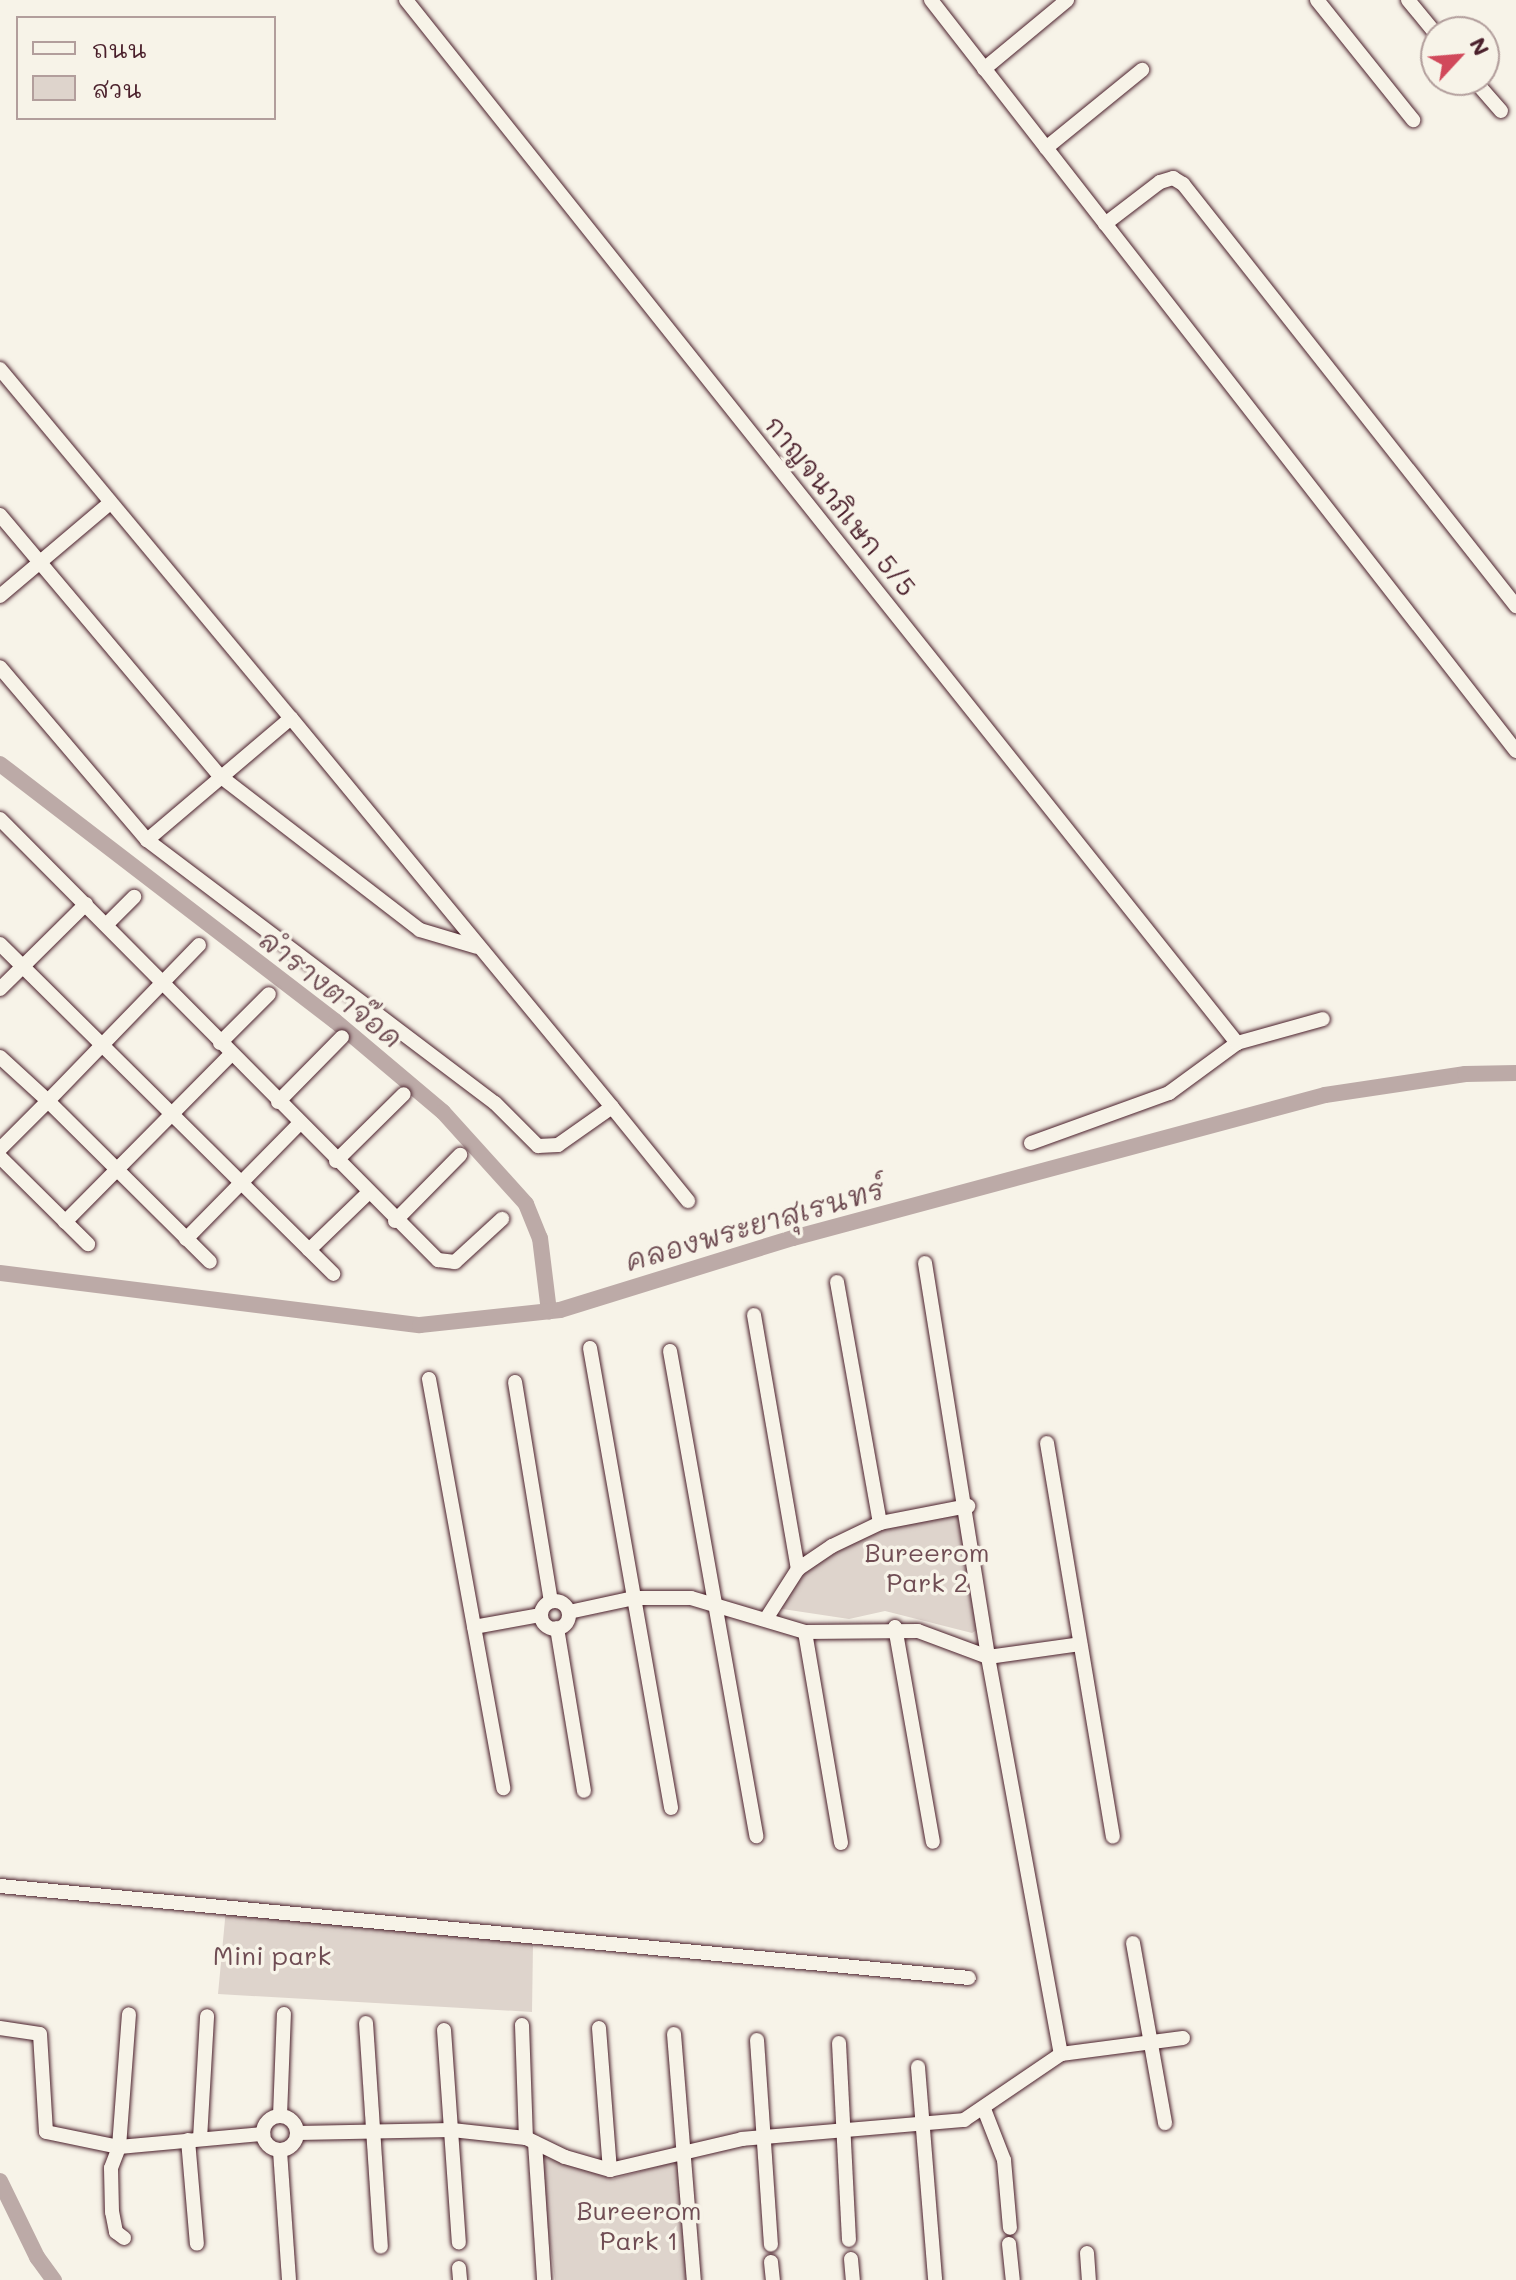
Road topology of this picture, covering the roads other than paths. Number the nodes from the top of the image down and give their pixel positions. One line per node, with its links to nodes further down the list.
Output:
1 (406, 0): 38 (street, กาญจนาภิเษก 5/5)
2 (931, 0): 7 (street)
3 (1067, 0): 7 (street)
4 (1317, 0): 11 (street)
5 (1408, 0): 6 (street)
6 (1421, 16)
7 (984, 69): 12 (street)
8 (1142, 70): 12 (street)
9 (1488, 96): 10 (street)
10 (1501, 111)
11 (1413, 120)
12 (1046, 148): 13 (street)
13 (1105, 224): 19 (street); 22 (street)
14 (0, 369): 15 (street)
15 (109, 504): 17 (street); 21 (street)
16 (0, 515): 17 (street)
17 (40, 563): 18 (street); 23 (street)
18 (0, 596)
19 (1516, 606)
20 (0, 667): 25 (street)
21 (291, 718): 23 (street); 31 (street)
22 (1516, 751)
23 (220, 776): 25 (street); 31 (street)
24 (0, 819): 27 (street)
25 (147, 840): 45 (street)
26 (134, 897): 28 (street)
27 (86, 904): 28 (street); 32 (street)
28 (106, 925): 33 (street)
29 (0, 944): 32 (street)
30 (199, 945): 33 (street)
31 (477, 947): 45 (street)
32 (23, 967): 34 (street); 39 (street)
33 (162, 982): 39 (street); 40 (street)
34 (0, 989)
35 (269, 994): 40 (street)
36 (1323, 1019): 38 (street)
37 (342, 1037): 44 (street)
38 (1237, 1043): 48 (street)
39 (102, 1044): 43 (street); 46 (street)
40 (225, 1049): 44 (street); 46 (street)
41 (0, 1057): 43 (street)
42 (404, 1094): 52 (street)
43 (48, 1101): 49 (street); 53 (street)
44 (278, 1102): 47 (street)
45 (612, 1107): 56 (street)
46 (171, 1112): 53 (street); 54 (street)
47 (299, 1124): 52 (street); 54 (street)
48 (1031, 1143)
49 (0, 1149)
50 (460, 1155): 58 (street)
51 (0, 1157): 59 (street)
52 (336, 1161): 55 (street)
53 (117, 1170): 59 (street); 60 (street)
54 (241, 1183): 60 (street); 62 (street)
55 (367, 1194): 58 (street); 62 (street)
56 (688, 1201)
57 (502, 1219): 58 (street)
58 (395, 1221)
59 (65, 1222): 61 (street)
60 (186, 1239): 63 (street)
61 (88, 1244)
62 (309, 1250): 65 (street)
63 (210, 1262)
64 (925, 1263): 73 (street)
65 (333, 1274)
66 (837, 1282): 74 (street)
67 (754, 1315): 75 (street)
68 (590, 1348): 76 (street)
69 (670, 1351): 78 (street)
70 (429, 1379): 82 (street)
71 (515, 1382): 77 (street)
72 (1047, 1443): 86 (street)
73 (968, 1506): 74 (street); 87 (street)
74 (880, 1523): 75 (street)
75 (798, 1569): 81 (street)
76 (634, 1598): 78 (street); 79 (street); 90 (street)
77 (551, 1601): 79 (street); 80 (street)
78 (718, 1604): 81 (street); 91 (street)
79 (569, 1612): 84 (street)
80 (541, 1615): 82 (street); 84 (street)
81 (766, 1619): 85 (street)
82 (474, 1627): 88 (street)
83 (895, 1627): 85 (street); 87 (street); 93 (street)
84 (557, 1628): 89 (street)
85 (805, 1632): 94 (street)
86 (1080, 1644): 87 (street); 92 (street)
87 (988, 1657): 111 (street)
88 (503, 1788)
89 (584, 1791)
90 (671, 1808)
91 (756, 1836)
92 (1113, 1837)
93 (933, 1842)
94 (841, 1843)
95 (0, 1886): 97 (street)
96 (1133, 1943): 109 (street)
97 (969, 1978)
98 (129, 2014): 125 (street)
99 (284, 2014): 114 (street)
100 (207, 2016): 123 (street)
101 (366, 2023): 119 (street)
102 (522, 2025): 124 (street)
103 (0, 2028): 125 (street)
104 (599, 2028): 128 (street)
105 (444, 2030): 117 (street)
106 (674, 2034): 127 (street)
107 (1183, 2038): 109 (street)
108 (757, 2040): 122 (street)
109 (1150, 2042): 111 (street); 115 (street)
110 (839, 2043): 118 (street)
111 (1061, 2054): 113 (street)
112 (918, 2067): 116 (street)
113 (984, 2109): 116 (street); 129 (street)
114 (280, 2116): 120 (street); 121 (street)
115 (1165, 2123)
116 (924, 2124): 118 (street); 145 (street)
117 (452, 2130): 119 (street); 124 (street); 132 (street)
118 (845, 2130): 122 (street); 131 (street)
119 (374, 2131): 120 (street); 136 (street)
120 (298, 2133): 126 (street)
121 (263, 2134): 123 (street); 126 (street)
122 (766, 2137): 127 (street); 135 (street)
123 (194, 2140): 125 (street); 133 (street)
124 (531, 2140): 128 (street); 141 (street)
125 (119, 2147): 130 (street)
126 (280, 2151): 140 (street)
127 (685, 2152): 128 (street); 142 (street)
128 (610, 2170)
129 (1010, 2228)
130 (124, 2238)
131 (849, 2240)
132 (459, 2242)
133 (197, 2244)
134 (1009, 2244): 146 (street)
135 (771, 2245)
136 (381, 2246)
137 (1087, 2253): 147 (street)
138 (851, 2259): 144 (street)
139 (771, 2262): 143 (street)
140 (289, 2280)
141 (544, 2280)
142 (694, 2280)
143 (773, 2280)
144 (853, 2280)
145 (935, 2280)
146 (1013, 2280)
147 (1089, 2280)

